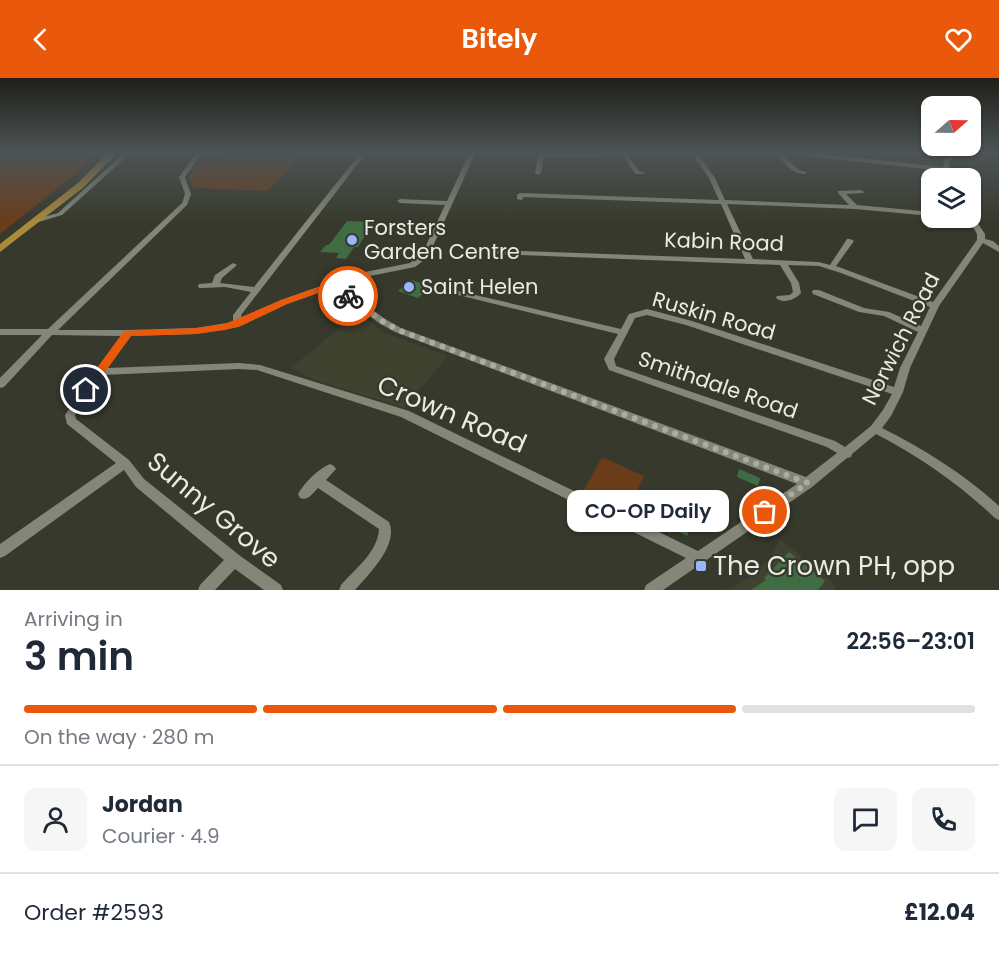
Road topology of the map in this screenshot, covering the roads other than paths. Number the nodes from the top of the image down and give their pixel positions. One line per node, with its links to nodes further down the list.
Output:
1 (82, 176): 15 (highway)
2 (90, 176): 15 (highway)
3 (102, 176): 15 (street)
4 (183, 176): 41 (street)
5 (345, 176): 30 (street)
6 (462, 176): 12 (street)
7 (710, 176): 11 (street)
8 (861, 192): 13 (street)
9 (520, 199): 11 (street)
10 (400, 201): 12 (street)
11 (722, 202): 13 (street); 23 (street)
12 (450, 203): 28 (street)
13 (855, 207): 14 (street)
14 (921, 212)
15 (30, 221): 17 (highway); 20 (highway)
16 (977, 228): 18 (street)
17 (0, 240)
18 (981, 240): 22 (street); 36 (street, Norwich Road)
19 (850, 241): 26 (street)
20 (0, 249)
21 (501, 250): 23 (street, Kabin Road)
22 (999, 250)
23 (750, 261): 24 (street, Kabin Road)
24 (782, 262): 26 (street, Kabin Road); 33 (street)
25 (233, 265): 27 (street)
26 (832, 267): 36 (street, Kabin Road)
27 (215, 285): 29 (street); 30 (street)
28 (333, 285): 37 (street); 51 (street)
29 (202, 286)
30 (256, 290): 37 (street)
31 (816, 292): 38 (street)
32 (458, 293): 40 (street)
33 (797, 293): 34 (street); 35 (street)
34 (780, 298)
35 (804, 302)
36 (935, 306): 38 (street, Norwich Road)
37 (238, 324): 42 (street)
38 (922, 330): 45 (street, Norwich Road)
39 (0, 332): 41 (street)
40 (623, 332): 45 (street, Ruskin Road); 47 (street, Smithdale Road)
41 (48, 333): 42 (street); 44 (street)
42 (128, 333): 43 (street)
43 (99, 372): 48 (street, Sunny Grove); 55 (street, Crown Road)
44 (0, 384)
45 (897, 392): 46 (street, Norwich Road)
46 (875, 429): 47 (street, Norwich Road); 53 (street)
47 (847, 454): 51 (street, Norwich Road)
48 (125, 463): 54 (street, Sunny Grove); 56 (street, Sunny Grove)
49 (330, 469): 50 (street)
50 (317, 481): 52 (street); 59 (street)
51 (808, 483): 55 (street, Norwich Road)
52 (304, 494)
53 (999, 514)
54 (0, 552)
55 (699, 558): 60 (street, Norwich Road)
56 (234, 560): 57 (street); 58 (street, Sunny Grove)
57 (205, 590)
58 (276, 590)
59 (346, 590)
60 (651, 590)

